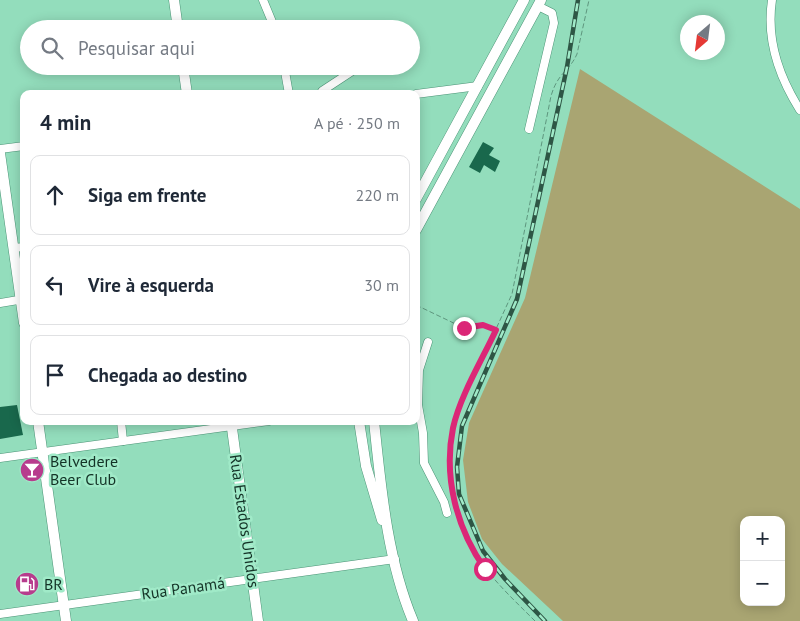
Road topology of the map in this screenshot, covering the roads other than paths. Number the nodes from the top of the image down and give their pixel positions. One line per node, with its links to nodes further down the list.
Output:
1 (174, 0): 6 (main road)
2 (263, 0): 7 (street)
3 (524, 0): 11 (main road)
4 (772, 0): 16 (street)
5 (540, 3): 17 (street); 21 (main road)
6 (177, 20)
7 (271, 20)
8 (184, 75): 12 (main road)
9 (286, 75): 13 (street)
10 (346, 75): 14 (street)
11 (478, 86): 15 (street); 20 (main road)
12 (186, 90)
13 (288, 90)
14 (324, 90)
15 (420, 93)
16 (800, 110)
17 (529, 129)
18 (20, 147): 19 (street)
19 (0, 151): 22 (main road)
20 (420, 192)
21 (420, 223)
22 (19, 247): 23 (main road)
23 (20, 265)
24 (20, 300): 25 (street)
25 (0, 303)
26 (428, 342): 27 (street)
27 (420, 367)
28 (420, 419): 38 (street)
29 (39, 425): 36 (main road)
30 (122, 425): 35 (street)
31 (225, 425): 35 (street)
32 (231, 425): 40 (main road, Rua Estados Unidos)
33 (360, 425): 39 (main road)
34 (374, 425): 39 (main road)
35 (124, 441): 36 (street)
36 (42, 452): 37 (street); 41 (main road)
37 (0, 458)
38 (447, 513)
39 (395, 559): 40 (street, Rua Panamá); 45 (main road)
40 (252, 579): 41 (street, Rua Panamá); 44 (main road, Rua Estados Unidos)
41 (63, 605): 42 (street, Rua Panamá); 43 (main road)
42 (0, 614)
43 (66, 621)
44 (258, 621)
45 (412, 621)

